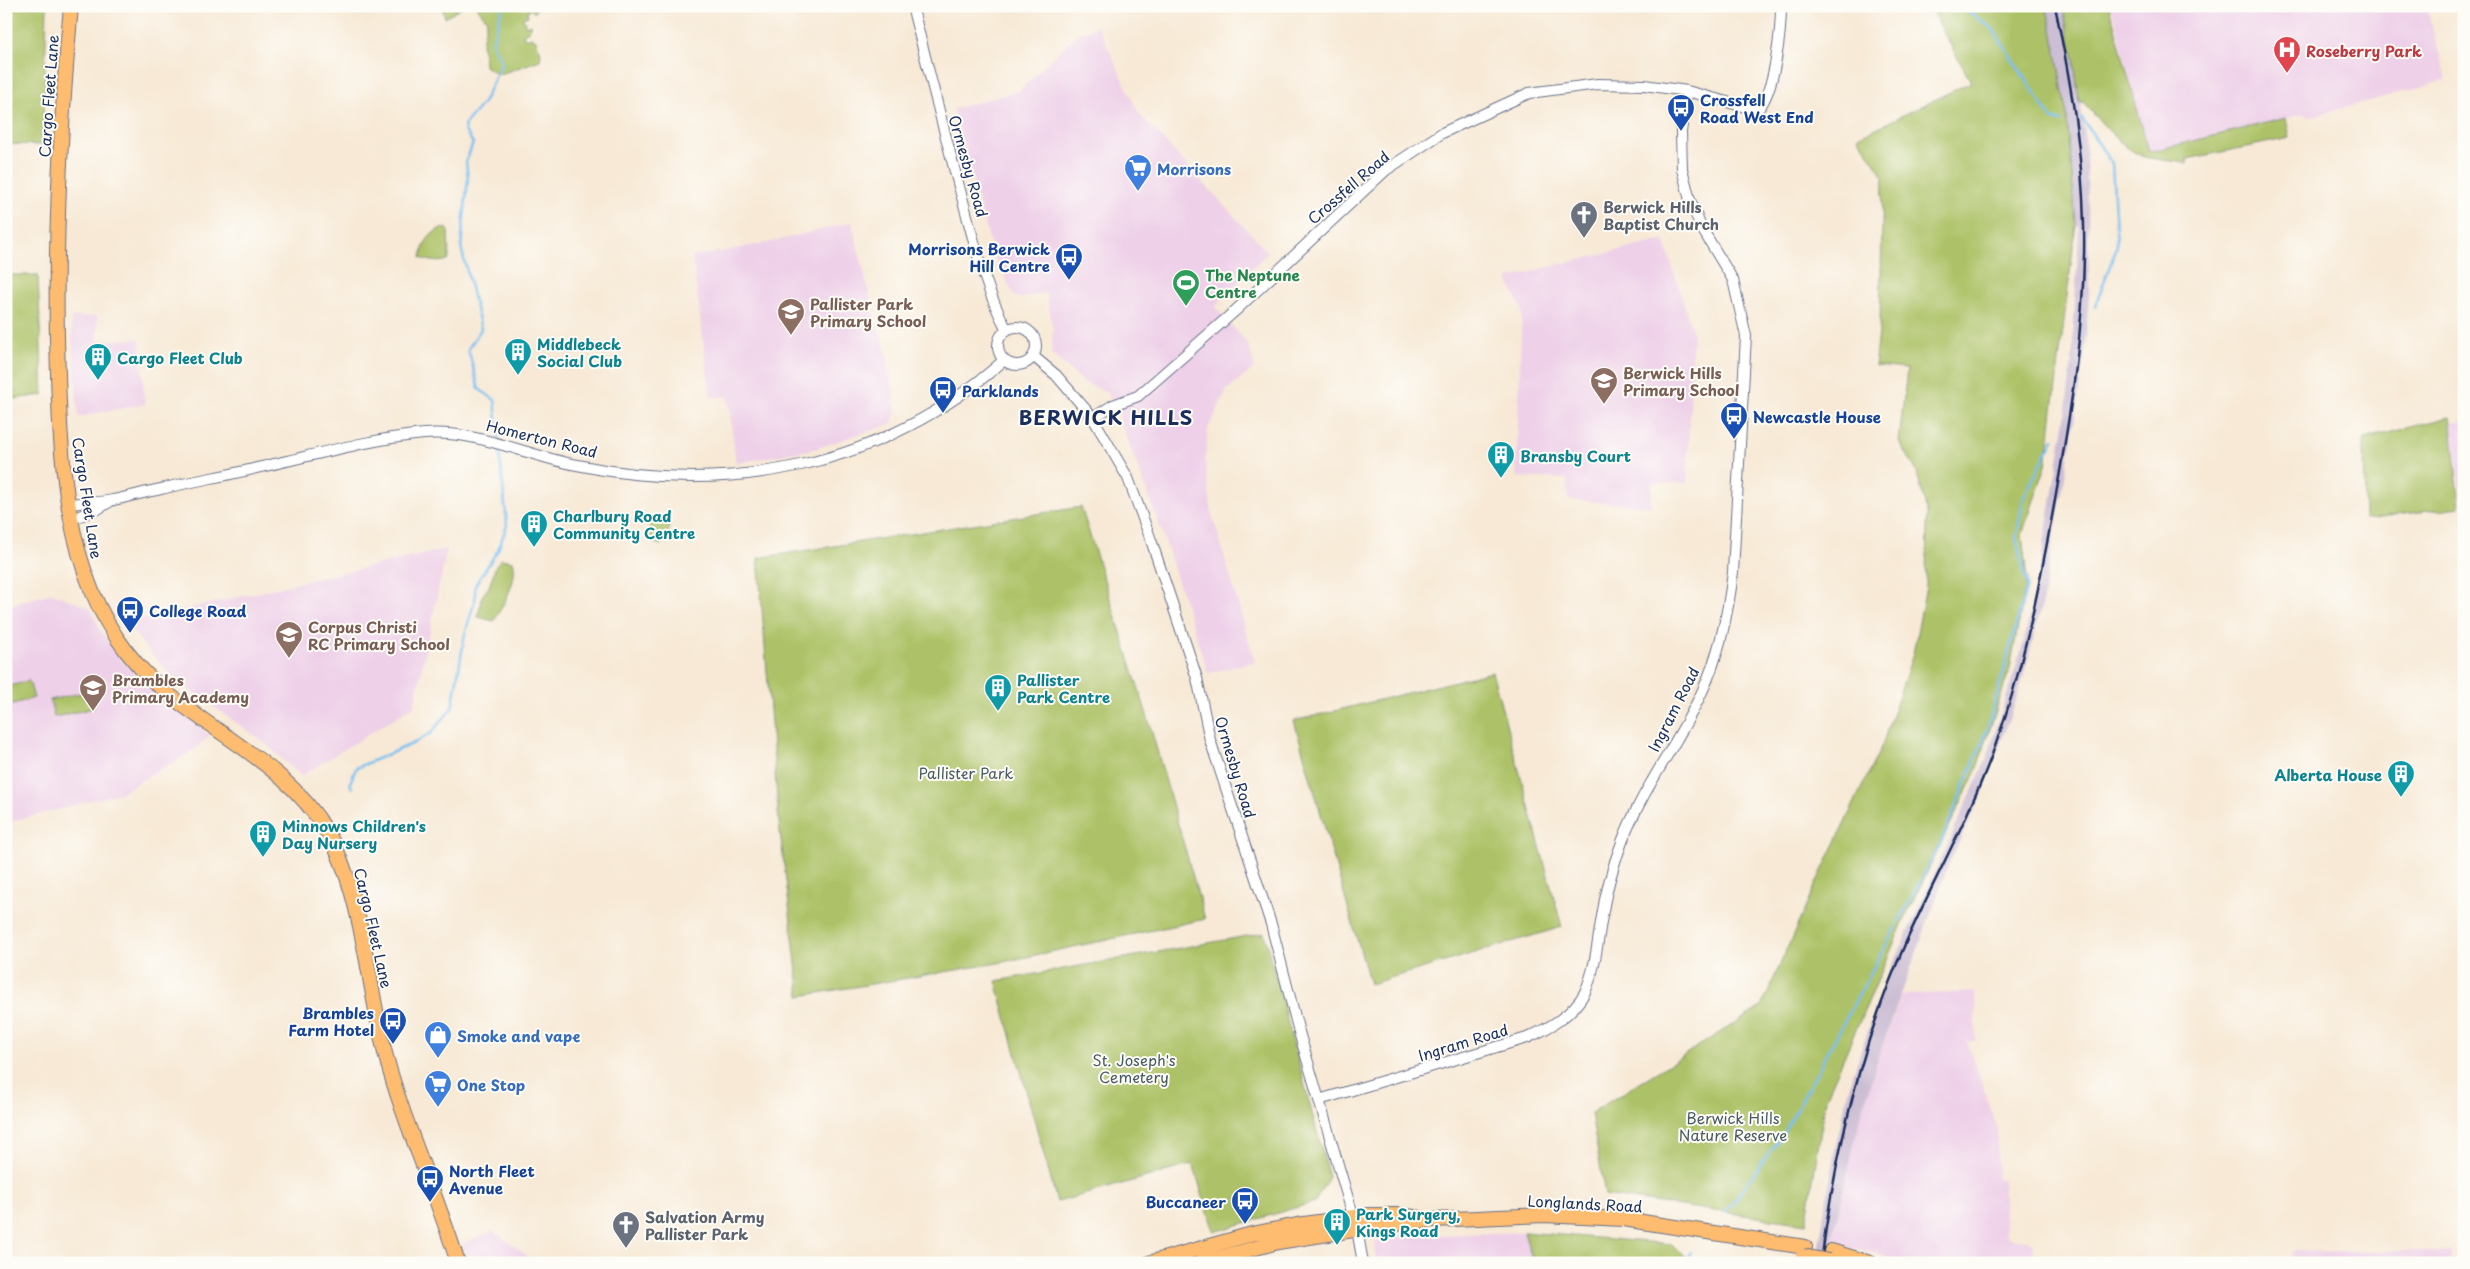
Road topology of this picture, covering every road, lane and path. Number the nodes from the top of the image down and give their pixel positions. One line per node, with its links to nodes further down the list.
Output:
1 (71, 6): 10 (main road, Cargo Fleet Lane)
2 (912, 6): 5 (street, Ormesby Road)
3 (1781, 6): 4 (street, Crossfell Road)
4 (1687, 91): 8 (street, Crossfell Road); 12 (street, Ingram Road)
5 (1006, 330): 6 (street); 7 (street)
6 (1033, 356): 7 (street); 8 (street, Ormesby Road)
7 (1003, 361): 9 (street, Homerton Road)
8 (1093, 418): 12 (street, Ormesby Road)
9 (112, 500): 10 (street, Homerton Road); 11 (street, Homerton Road)
10 (69, 504): 11 (main road, Cargo Fleet Lane)
11 (72, 519): 15 (main road, Cargo Fleet Lane)
12 (1319, 1100): 13 (street, Ormesby Road)
13 (1355, 1223): 14 (main road, Longlands Road, bridge); 16 (main road, Longlands Road); 17 (main road, Longlands Road); 18 (street, Ormesby Road)
14 (1834, 1258): 19 (main road, Longlands Road)
15 (458, 1263)
16 (1149, 1263)
17 (1200, 1263)
18 (1363, 1263)
19 (1870, 1263)

